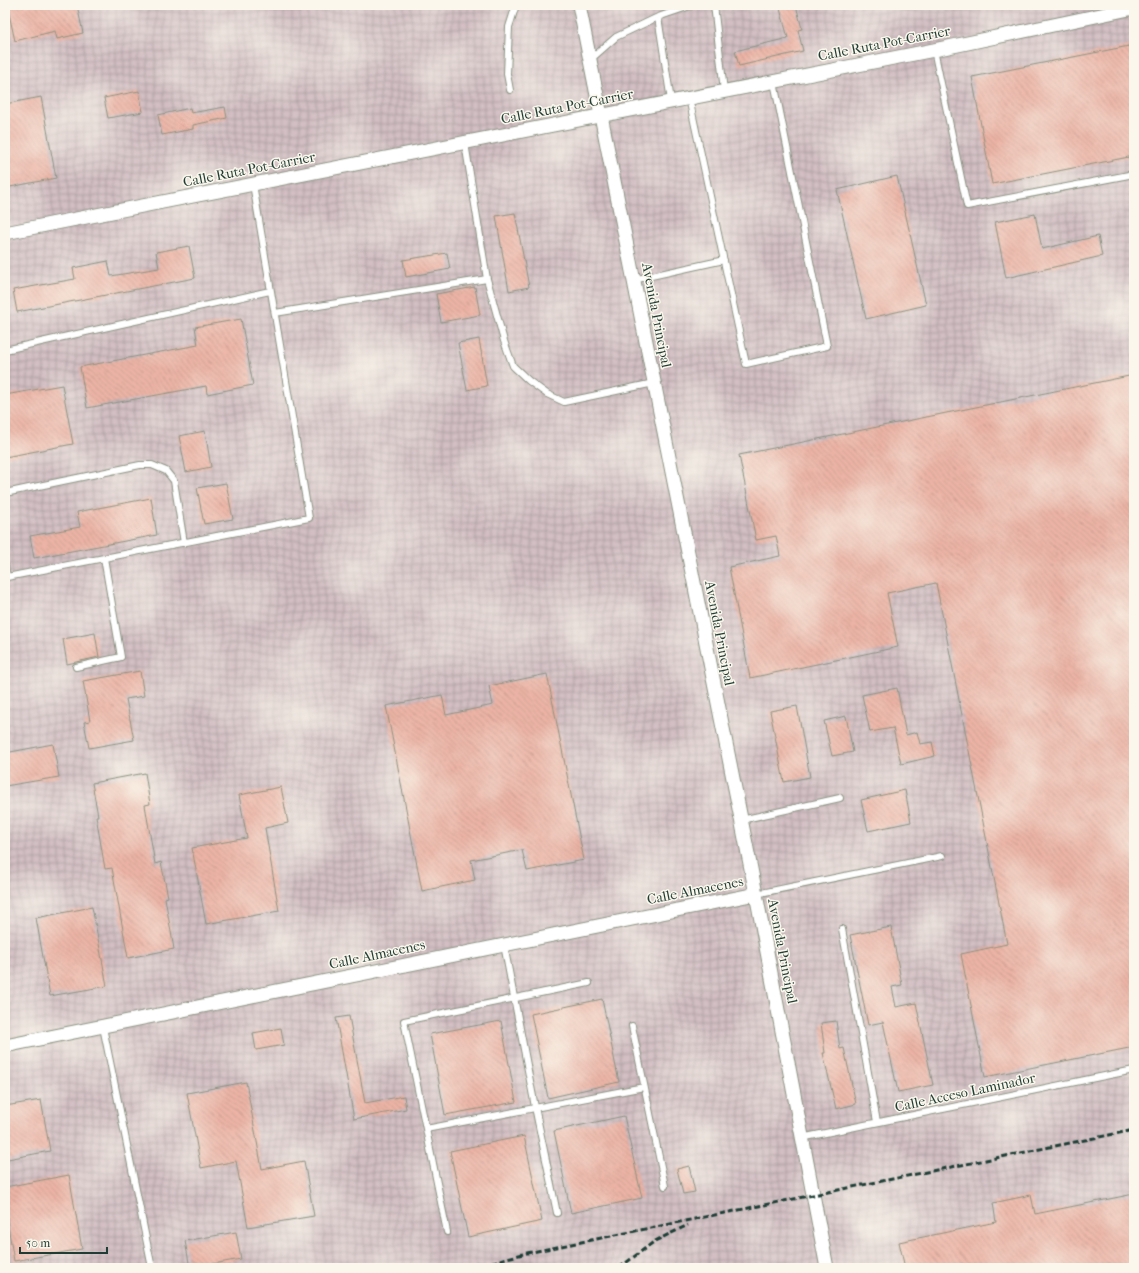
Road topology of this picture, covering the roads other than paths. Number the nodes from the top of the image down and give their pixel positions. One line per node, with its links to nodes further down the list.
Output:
1 (516, 5): 10 (lane)
2 (579, 5): 8 (street, Avenida Principal)
3 (693, 5): 6 (lane)
4 (714, 5): 11 (lane)
5 (1134, 8): 7 (street, Calle Ruta Pot-Carrier)
6 (658, 17): 8 (lane); 13 (lane)
7 (934, 50): 9 (street, Calle Ruta Pot-Carrier); 16 (lane)
8 (590, 60): 14 (street, Avenida Principal)
9 (774, 82): 11 (street, Calle Ruta Pot-Carrier); 19 (lane)
10 (510, 90)
11 (724, 91): 12 (street, Calle Ruta Pot-Carrier)
12 (689, 98): 13 (street, Calle Ruta Pot-Carrier); 19 (lane)
13 (671, 101): 14 (street, Calle Ruta Pot-Carrier)
14 (601, 116): 15 (street, Calle Ruta Pot-Carrier); 21 (street, Avenida Principal)
15 (465, 142): 17 (street, Calle Ruta Pot-Carrier); 20 (lane)
16 (1134, 174)
17 (253, 184): 18 (street, Calle Ruta Pot-Carrier); 22 (lane)
18 (5, 233)
19 (724, 260): 21 (lane)
20 (487, 279): 23 (lane); 25 (lane)
21 (634, 280): 25 (street, Avenida Principal)
22 (270, 291): 23 (lane); 24 (lane)
23 (275, 314): 27 (lane)
24 (5, 350)
25 (654, 383): 32 (street, Avenida Principal)
26 (5, 493): 27 (lane)
27 (184, 543): 28 (lane)
28 (104, 558): 29 (lane); 30 (lane)
29 (5, 566)
30 (76, 667)
31 (840, 798): 32 (lane)
32 (741, 820): 34 (street, Avenida Principal)
33 (942, 856): 34 (lane)
34 (756, 894): 36 (street, Calle Almacenes); 47 (street, Avenida Principal)
35 (842, 929): 45 (lane)
36 (504, 945): 38 (lane); 40 (street, Calle Almacenes)
37 (588, 983): 38 (lane)
38 (514, 998): 44 (lane); 46 (lane)
39 (632, 1026): 43 (lane)
40 (103, 1027): 41 (street, Calle Almacenes); 51 (lane)
41 (5, 1046)
42 (1134, 1070): 45 (lane, Calle Acceso Laminador)
43 (644, 1087): 44 (lane); 48 (lane)
44 (535, 1107): 46 (lane); 49 (lane)
45 (877, 1122): 47 (lane, Calle Acceso Laminador)
46 (426, 1129): 50 (lane)
47 (801, 1138): 52 (street, Avenida Principal)
48 (665, 1186)
49 (557, 1213)
50 (447, 1232)
51 (152, 1268)
52 (827, 1268)

